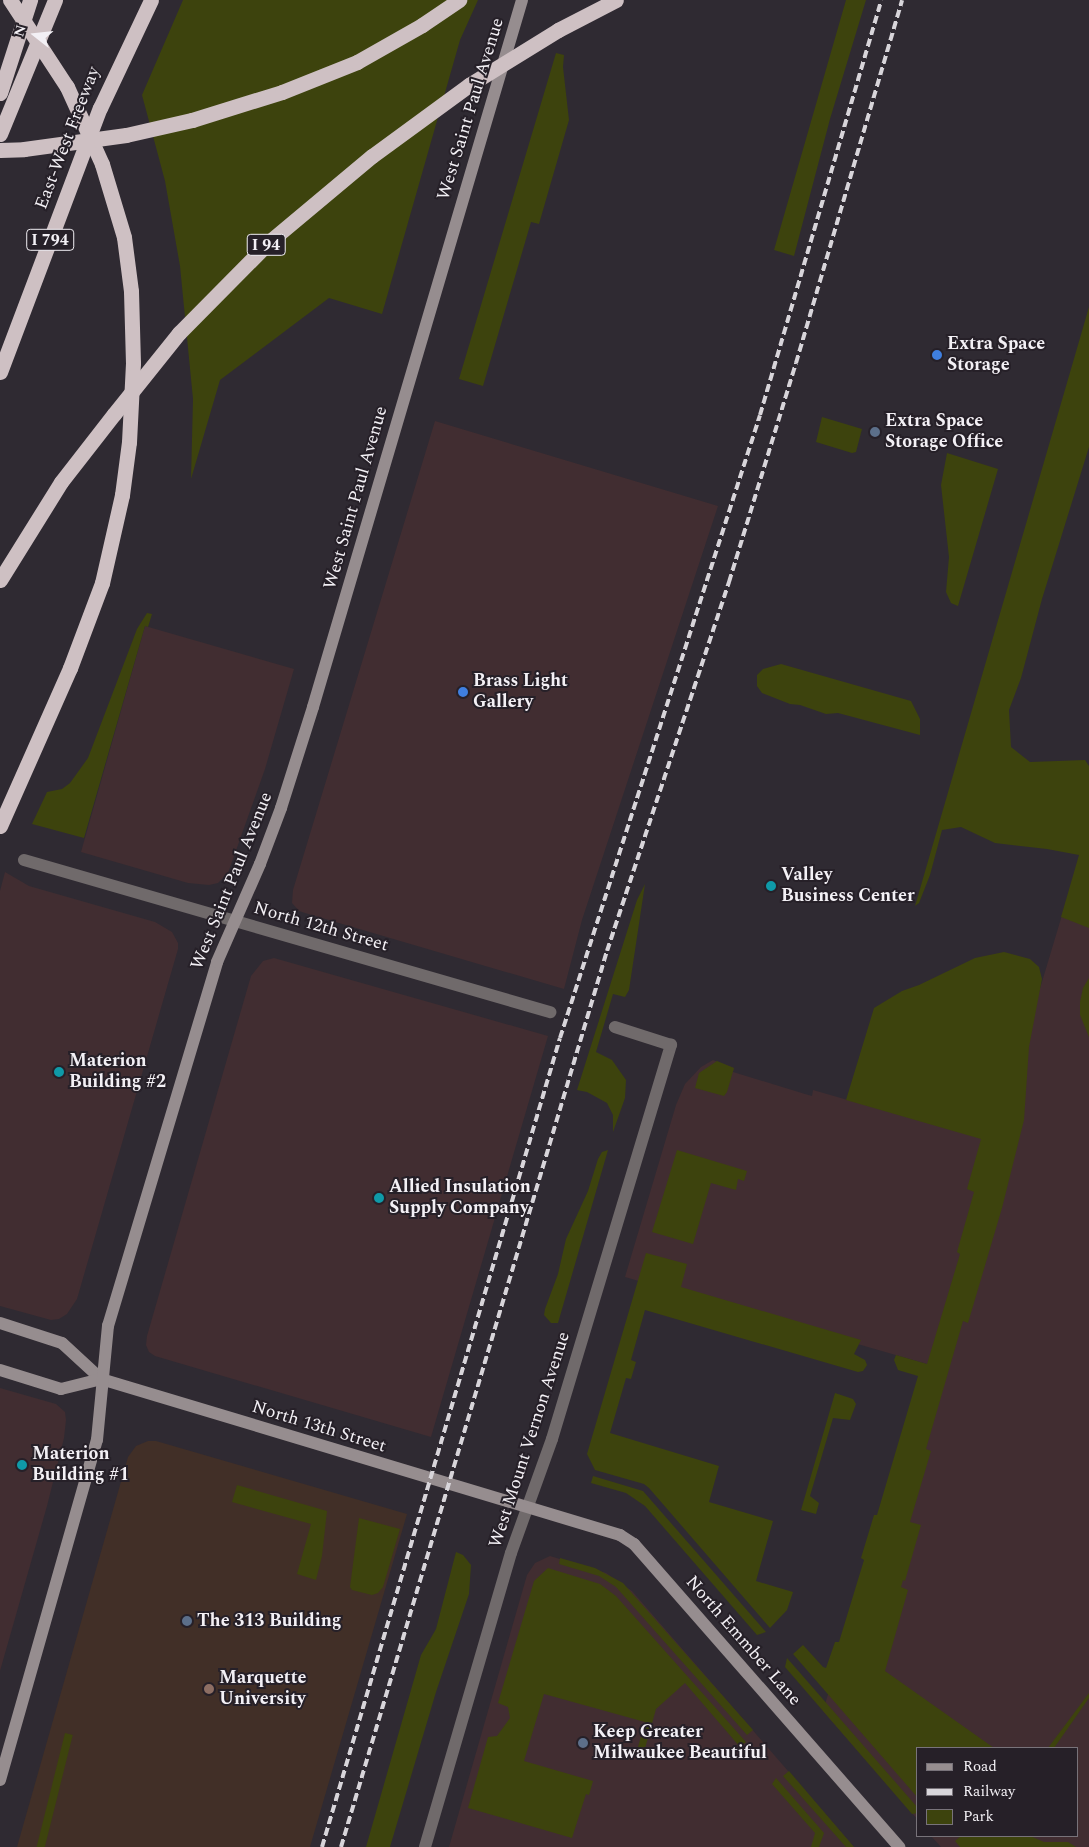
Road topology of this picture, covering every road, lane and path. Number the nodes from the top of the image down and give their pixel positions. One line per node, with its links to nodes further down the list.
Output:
1 (10, 0): 15 (highway)
2 (30, 0): 9 (highway, bridge)
3 (55, 0): 11 (highway, bridge)
4 (140, 0): 10 (highway, East-West Freeway / I 794)
5 (151, 0): 10 (highway)
6 (459, 0): 12 (highway, bridge)
7 (522, 0): 17 (street, West Saint Paul Avenue)
8 (616, 0): 14 (highway, I 94, bridge)
9 (0, 93)
10 (100, 108): 13 (highway, East-West Freeway / I 794, bridge)
11 (0, 134)
12 (0, 150)
13 (0, 372)
14 (0, 580)
15 (0, 826)
16 (24, 860): 17 (street, North 12th Street)
17 (235, 921): 18 (street, North 12th Street); 22 (street, West Saint Paul Avenue)
18 (550, 1012)
19 (616, 1027): 23 (street, West Mount Vernon Avenue)
20 (0, 1323): 22 (street, North 13th Street)
21 (0, 1370): 22 (street)
22 (101, 1379): 23 (street, North 13th Street); 24 (street, West Saint Paul Avenue)
23 (528, 1508): 25 (street, West Mount Vernon Avenue); 26 (street, North Emmber Lane)
24 (0, 1780)
25 (425, 1847)
26 (899, 1847)

